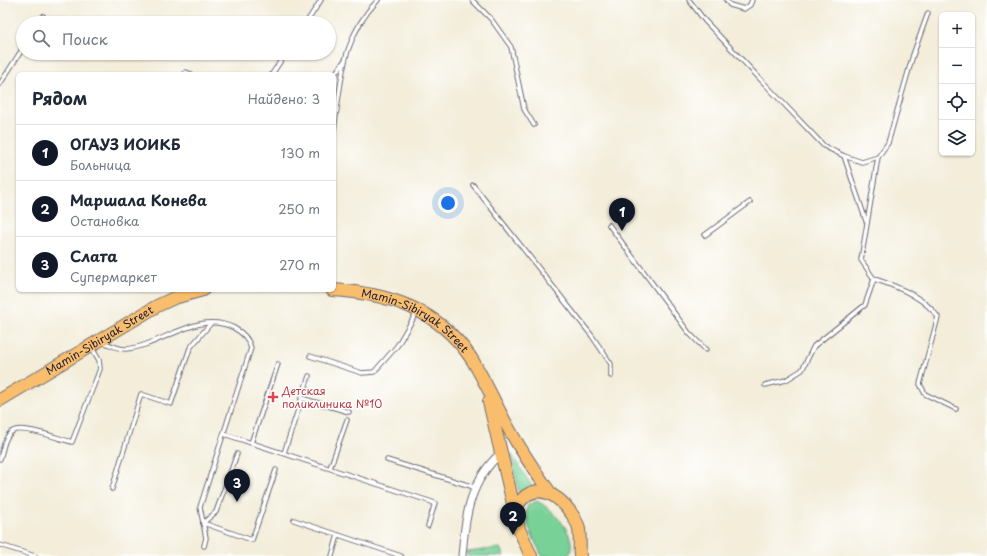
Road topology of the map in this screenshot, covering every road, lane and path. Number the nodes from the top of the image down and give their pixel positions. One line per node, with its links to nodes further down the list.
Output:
1 (321, 0): 8 (lane)
2 (378, 0): 10 (lane)
3 (472, 0): 16 (lane)
4 (689, 0): 17 (lane)
5 (726, 0): 6 (lane)
6 (752, 0)
7 (928, 13): 18 (lane)
8 (311, 16)
9 (16, 59): 14 (lane)
10 (346, 59): 13 (lane); 15 (lane)
11 (281, 60): 12 (lane)
12 (273, 72)
13 (336, 72)
14 (0, 84)
15 (336, 117)
16 (534, 125)
17 (844, 156): 18 (lane); 21 (lane)
18 (878, 157): 21 (lane)
19 (474, 185): 34 (lane)
20 (750, 202): 23 (lane)
21 (867, 223): 24 (lane)
22 (609, 225): 30 (lane)
23 (705, 235)
24 (874, 279): 36 (lane); 39 (lane)
25 (336, 290): 27 (main road, Mamin-Sibiryak Street)
26 (196, 292): 29 (main road, Mamin-Sibiryak Street)
27 (418, 309): 31 (lane); 35 (main road, Mamin-Sibiryak Street)
28 (212, 323): 29 (lane); 42 (lane); 52 (lane)
29 (94, 343): 38 (main road, Mamin-Sibiryak Street); 47 (lane)
30 (706, 350)
31 (310, 356)
32 (278, 364): 43 (lane)
33 (309, 376): 37 (lane)
34 (611, 376)
35 (480, 377): 44 (main road); 53 (main road)
36 (765, 385)
37 (301, 398): 40 (lane); 45 (lane)
38 (0, 400)
39 (956, 409)
40 (349, 412)
41 (346, 420): 49 (lane)
42 (224, 434): 43 (lane); 56 (lane)
43 (251, 443): 45 (lane)
44 (502, 452): 51 (street); 54 (main road)
45 (284, 453): 49 (lane)
46 (237, 454): 56 (lane)
47 (0, 459)
48 (387, 460): 51 (lane)
49 (330, 468): 57 (lane)
50 (276, 470): 56 (lane)
51 (474, 487): 65 (street)
52 (112, 489)
53 (551, 494): 54 (main road); 61 (main road)
54 (515, 510): 66 (main road)
55 (294, 520): 58 (lane)
56 (203, 523): 60 (lane)
57 (428, 526)
58 (338, 535): 63 (lane); 64 (lane)
59 (0, 544): 62 (lane)
60 (204, 546)
61 (578, 554)
62 (35, 556)
63 (332, 556)
64 (401, 556)
65 (462, 556)
66 (531, 556)

